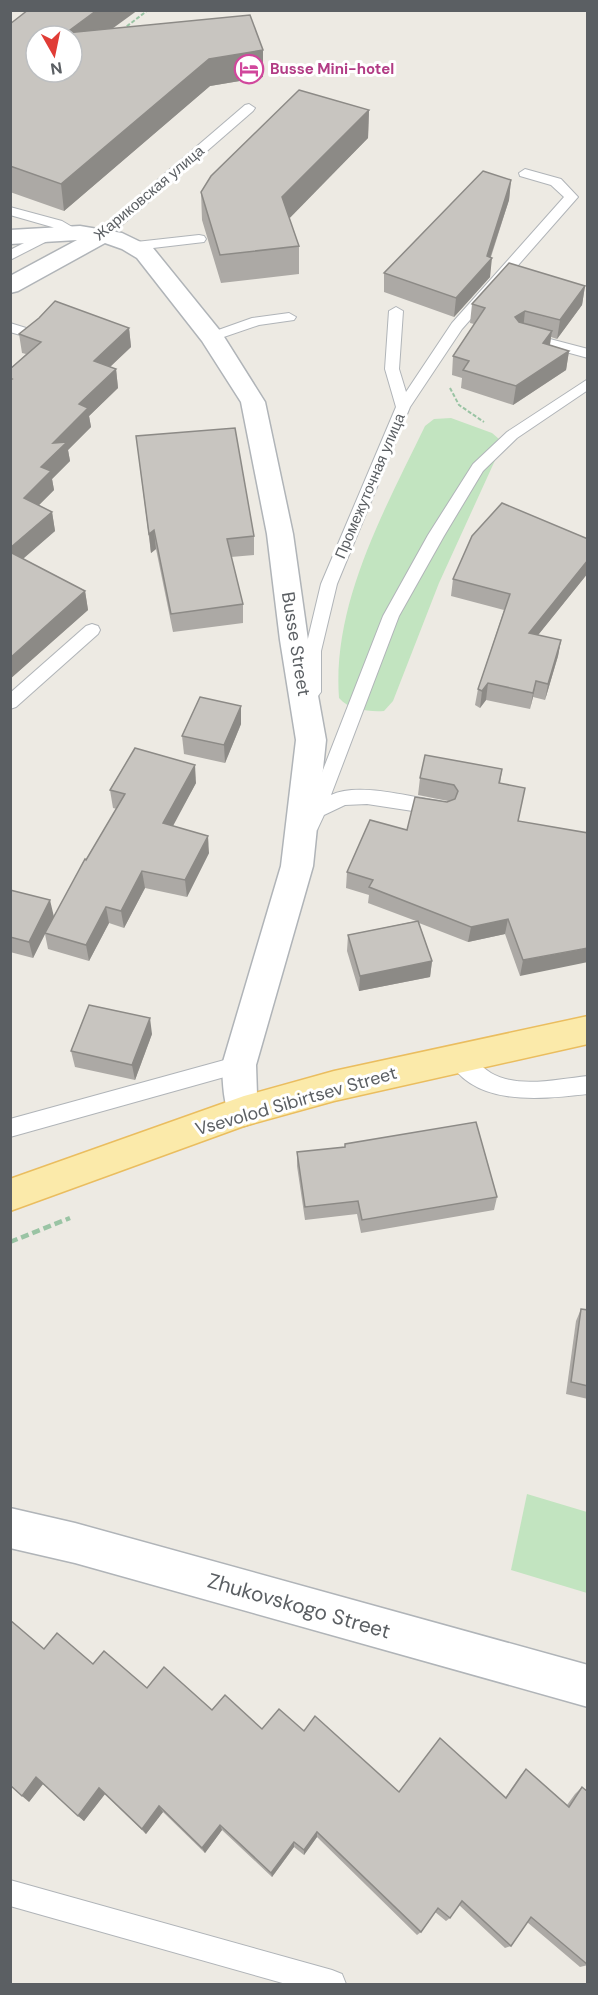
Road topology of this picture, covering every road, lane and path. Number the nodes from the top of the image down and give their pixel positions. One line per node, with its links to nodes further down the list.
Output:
1 (148, 10): 2 (path)
2 (122, 30)
3 (249, 108): 7 (lane, Жариковская улица)
4 (525, 173): 22 (lane, Промежуточная улица)
5 (10, 210): 7 (lane)
6 (52, 233): 7 (street, Busse Street); 8 (street, Busse Street); 11 (lane)
7 (90, 235): 10 (street, Busse Street); 12 (street, Жариковская улица)
8 (10, 237)
9 (199, 239): 10 (lane)
10 (136, 246): 18 (street, Busse Street)
11 (10, 256)
12 (10, 286)
13 (396, 311): 22 (lane)
14 (289, 317): 18 (lane)
15 (10, 327): 16 (lane)
16 (34, 335)
17 (522, 336): 19 (lane)
18 (212, 337): 26 (street, Busse Street)
19 (588, 354)
20 (588, 383): 23 (lane)
21 (448, 385): 23 (path)
22 (403, 407): 26 (lane, Промежуточная улица)
23 (512, 435): 28 (lane)
24 (92, 630): 25 (lane)
25 (10, 703)
26 (311, 740): 29 (street, Busse Street)
27 (445, 809): 28 (lane)
28 (316, 811): 29 (lane)
29 (297, 866): 32 (street, Busse Street)
30 (588, 1030): 31 (main road, Vsevolod Sibirtsev Street)
31 (457, 1057): 33 (lane); 34 (main road, Vsevolod Sibirtsev Street)
32 (239, 1065): 34 (street, Busse Street); 35 (lane)
33 (588, 1085)
34 (244, 1112): 36 (main road, Vsevolod Sibirtsev Street)
35 (10, 1128)
36 (10, 1195)
37 (75, 1216): 38 (path)
38 (10, 1242)
39 (10, 1528): 40 (street, Zhukovskogo Street)
40 (588, 1686)
41 (10, 1893): 42 (lane)
42 (332, 1984)

